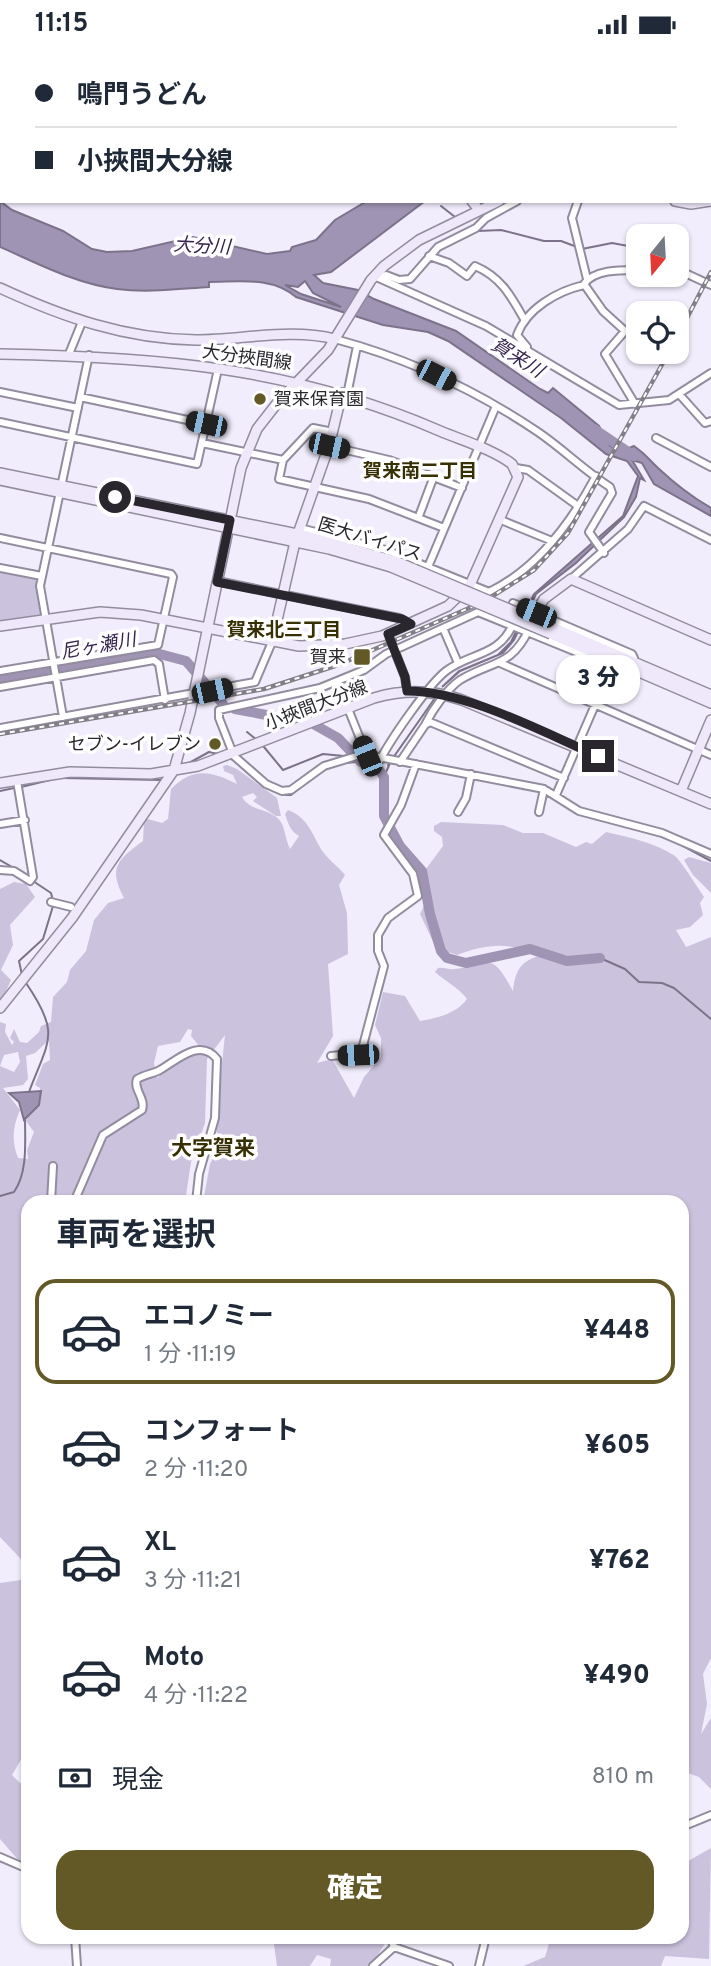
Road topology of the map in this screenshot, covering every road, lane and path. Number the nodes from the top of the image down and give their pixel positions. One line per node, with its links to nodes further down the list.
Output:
1 (473, 203): 5 (street)
2 (495, 203): 5 (street, 大分挾間線)
3 (513, 203): 6 (street)
4 (577, 203): 10 (street)
5 (479, 211): 9 (street, 大分挾間線)
6 (429, 256): 9 (street); 13 (street)
7 (626, 270): 10 (street)
8 (690, 275): 11 (street)
9 (375, 278): 15 (street, 大分挾間線); 17 (street)
10 (586, 282): 13 (street); 28 (street)
11 (711, 285)
12 (0, 288): 14 (street)
13 (524, 319): 17 (street)
14 (82, 322): 15 (street); 19 (street)
15 (336, 336): 16 (street); 23 (street, 大分挾間線)
16 (357, 346): 25 (street); 29 (street)
17 (532, 351): 28 (street)
18 (0, 354): 19 (street, 大分挾間線)
19 (69, 354): 20 (street, 大分挾間線)
20 (89, 355): 21 (street, 大分挾間線); 27 (street)
21 (218, 369): 23 (street, 大分挾間線); 33 (street)
22 (711, 373): 26 (street)
23 (297, 381): 25 (street); 40 (street)
24 (0, 393): 30 (street)
25 (345, 394): 34 (street); 39 (street)
26 (679, 394): 28 (street); 31 (street)
27 (80, 397): 30 (street); 33 (street)
28 (635, 404)
29 (496, 406): 39 (street); 46 (street)
30 (78, 408): 35 (street)
31 (711, 421)
32 (0, 422): 35 (street)
33 (206, 424): 37 (street)
34 (333, 432): 38 (street); 41 (street)
35 (72, 437): 37 (street); 50 (street)
36 (656, 438): 42 (street)
37 (202, 443): 40 (street)
38 (329, 446): 45 (street); 48 (street)
39 (479, 447): 43 (street); 49 (street)
40 (246, 452): 41 (street); 54 (street)
41 (283, 460): 48 (street)
42 (711, 467)
43 (516, 468): 51 (street); 53 (street)
44 (0, 473): 50 (street, 医大バイパス)
45 (434, 476): 49 (street); 52 (street)
46 (596, 476): 51 (street); 61 (street)
47 (0, 480): 50 (street, 医大バイパス)
48 (314, 488): 52 (street); 56 (street)
49 (461, 488): 55 (street)
50 (61, 489): 54 (street, 医大バイパス); 60 (street)
51 (578, 506): 59 (street)
52 (419, 516): 55 (street)
53 (501, 520): 59 (street); 67 (street)
54 (229, 524): 56 (street, 医大バイパス); 66 (street)
55 (444, 528): 62 (street)
56 (298, 535): 62 (street); 68 (street); 86 (street, 医大バイパス, bridge)
57 (0, 538): 60 (street)
58 (711, 540): 61 (street)
59 (552, 541): 67 (street)
60 (48, 548): 64 (street); 72 (street)
61 (604, 553): 65 (street)
62 (428, 567): 67 (street)
63 (0, 568): 64 (street)
64 (42, 576): 71 (street)
65 (571, 579): 70 (street); 80 (street)
66 (217, 582): 68 (street); 77 (street)
67 (470, 585): 73 (street)
68 (283, 595): 73 (street); 81 (street)
69 (513, 603): 70 (street)
70 (536, 613): 78 (street); 86 (street)
71 (45, 618): 72 (street); 74 (street); 83 (street)
72 (164, 620): 77 (street); 83 (street)
73 (411, 624): 79 (street)
74 (0, 626)
75 (512, 627): 76 (street); 78 (street); 84 (street)
76 (443, 628): 82 (street); 84 (street)
77 (207, 629): 81 (street); 94 (street)
78 (527, 633): 85 (street); 87 (street)
79 (388, 634): 81 (street); 82 (street)
80 (711, 640)
81 (272, 642): 94 (street)
82 (394, 650): 90 (street); 92 (street)
83 (53, 662): 88 (street); 89 (street)
84 (458, 663): 93 (street)
85 (500, 663): 93 (street); 98 (street)
86 (631, 665): 87 (street); 95 (street, 医大バイパス); 97 (street, 医大バイパス)
87 (611, 668): 98 (street)
88 (0, 671)
89 (56, 677): 91 (street); 96 (street); 100 (street)
90 (337, 681): 99 (street); 106 (street)
91 (0, 687)
92 (407, 691): 93 (street, 小挾間大分線); 99 (street, 小挾間大分線)
93 (438, 693): 102 (street); 104 (street, 小挾間大分線); 109 (street)
94 (194, 695): 96 (street); 111 (street)
95 (711, 695)
96 (165, 700): 100 (street)
97 (711, 703)
98 (595, 705): 104 (street); 105 (street)
99 (348, 709): 106 (street, 小挾間大分線); 108 (street)
100 (63, 717): 103 (street)
101 (711, 720): 105 (street)
102 (426, 723): 109 (street); 113 (street)
103 (0, 728)
104 (577, 747): 113 (street); 117 (street, 小挾間大分線)
105 (698, 750): 107 (street); 117 (street)
106 (233, 754): 108 (street); 111 (street, 小挾間大分線)
107 (711, 755)
108 (367, 756): 109 (street)
109 (390, 761): 110 (street)
110 (416, 764): 112 (street); 129 (street)
111 (174, 770): 114 (street, 小挾間大分線); 128 (street)
112 (471, 774): 116 (street); 120 (street)
113 (564, 778): 118 (street)
114 (17, 781): 115 (street, 小挾間大分線); 122 (street)
115 (0, 783)
116 (544, 789): 118 (street); 121 (street)
117 (681, 791): 119 (street, 小挾間大分線)
118 (556, 795): 124 (street)
119 (711, 804)
120 (458, 812)
121 (539, 812)
122 (25, 820): 123 (street); 125 (street)
123 (0, 824)
124 (711, 854)
125 (0, 870)
126 (51, 902): 127 (street)
127 (71, 907)
128 (0, 1008)
129 (331, 1056)
130 (53, 1166): 131 (street)
131 (51, 1195)
132 (77, 1195): 133 (street)
133 (197, 1195)
134 (711, 1815): 135 (street)
135 (689, 1825)
136 (0, 1857): 137 (street)
137 (21, 1866)
138 (76, 1944): 142 (street)
139 (393, 1944): 141 (street)
140 (484, 1944): 145 (street)
141 (394, 1947): 143 (street); 144 (street)
142 (78, 1966)
143 (373, 1966)
144 (449, 1966)
145 (479, 1966)

